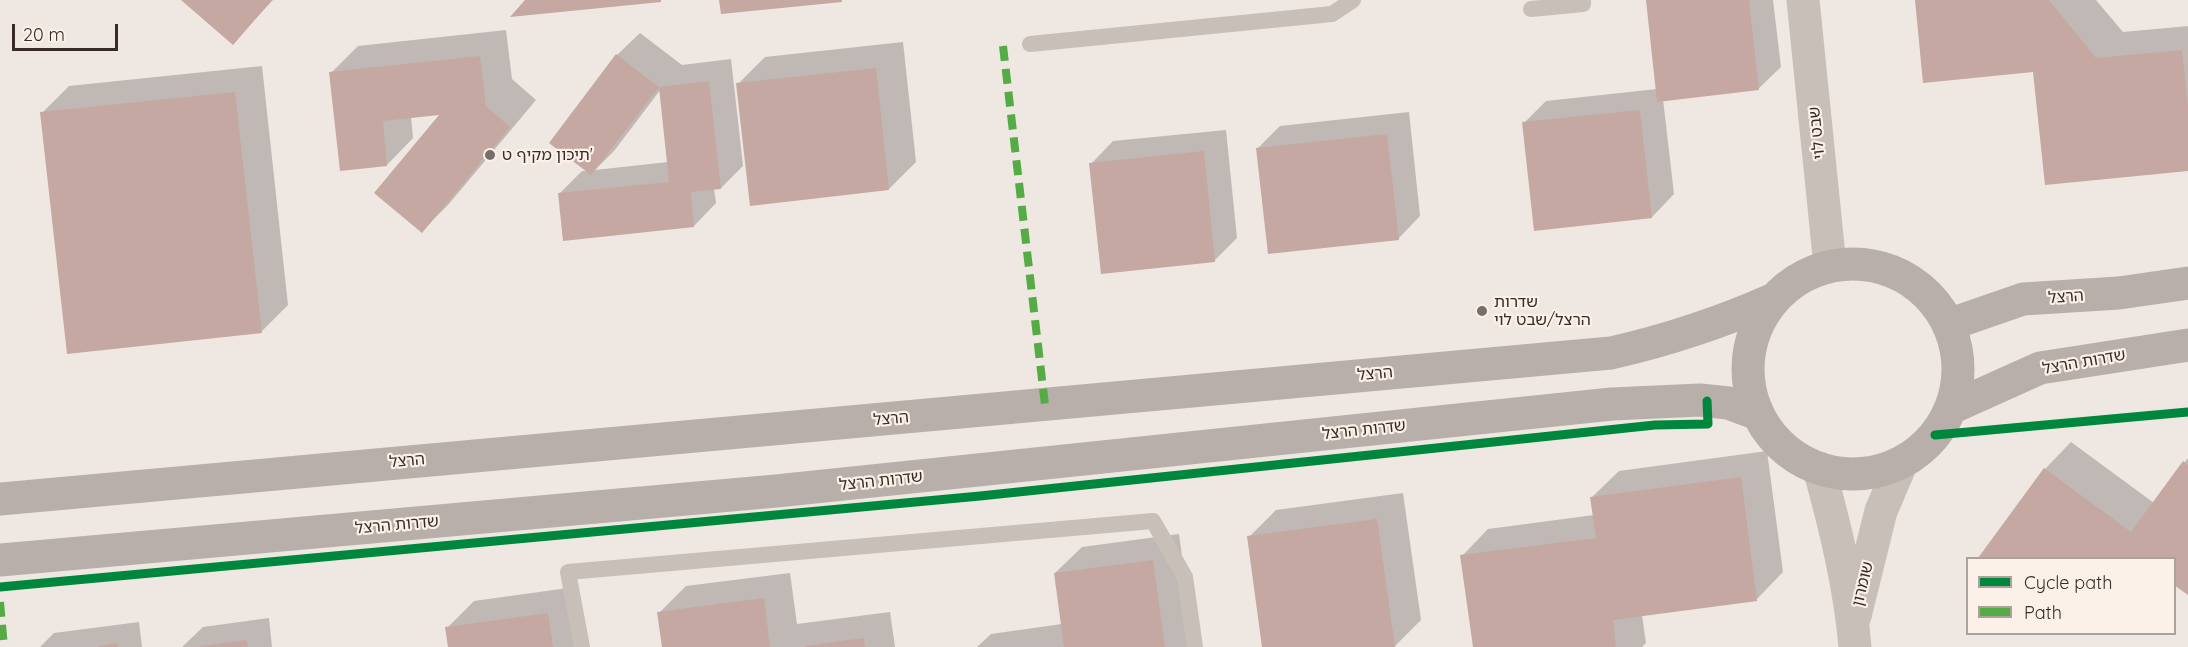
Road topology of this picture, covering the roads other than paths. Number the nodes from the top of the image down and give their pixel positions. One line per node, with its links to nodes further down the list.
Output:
1 (1353, 0): 5 (lane)
2 (1583, 0): 4 (lane)
3 (1803, 0): 6 (street, שבט לוי)
4 (1531, 9)
5 (1030, 44)
6 (1830, 266): 8 (main road); 9 (main road)
7 (2188, 283): 9 (main road, הרצל)
8 (1773, 299): 12 (main road); 15 (main road, הרצל)
9 (1948, 325): 11 (main road)
10 (2188, 345): 11 (main road, שדרות הרצל)
11 (1950, 408): 13 (main road)
12 (1758, 414): 14 (main road); 16 (main road, שדרות הרצל)
13 (1902, 462): 14 (main road); 17 (street, שומרון)
14 (1819, 468): 17 (street, שומרון)
15 (0, 499)
16 (0, 560)
17 (1854, 635)
18 (582, 647): 19 (lane)
19 (1195, 647)

